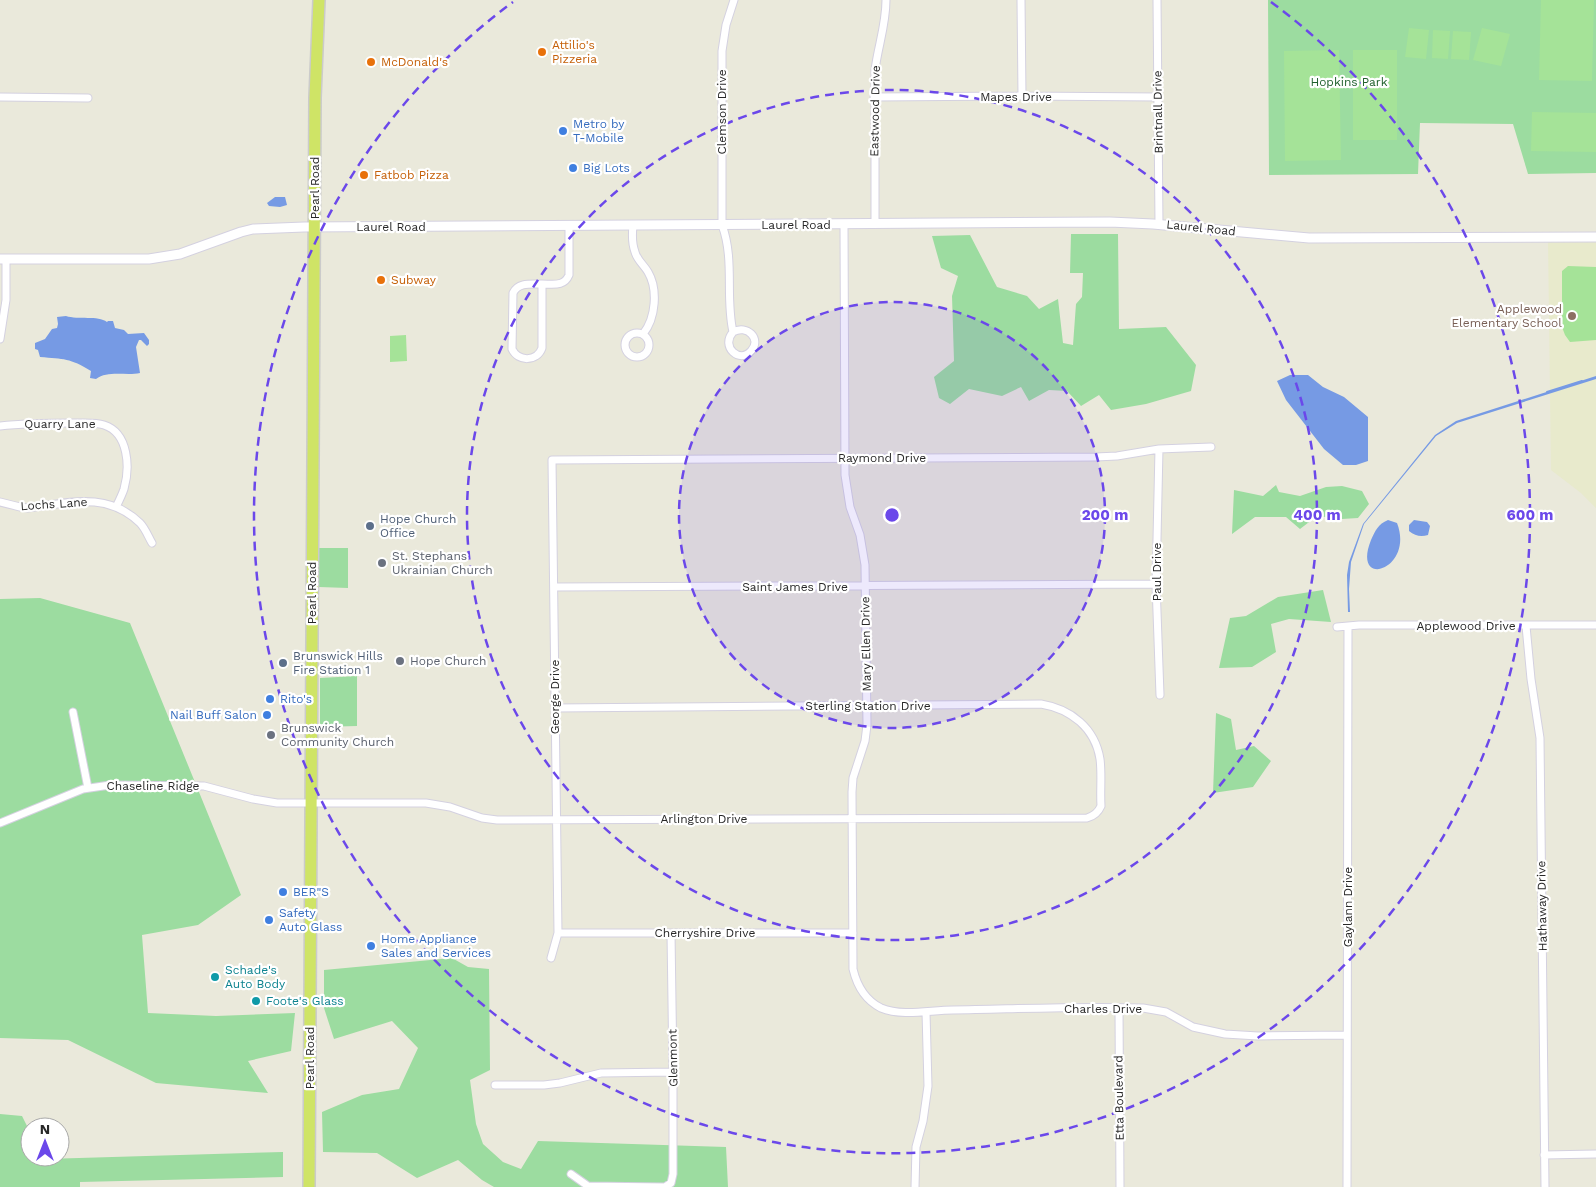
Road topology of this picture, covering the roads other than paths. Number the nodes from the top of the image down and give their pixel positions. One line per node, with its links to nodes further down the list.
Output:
1 (320, 0): 17 (main road, Pearl Road)
2 (734, 0): 14 (street, Clemson Drive)
3 (886, 0): 8 (street, Eastwood Drive)
4 (1021, 0): 6 (street)
5 (1157, 0): 9 (street, Brintnall Drive)
6 (1022, 96): 8 (street, Mapes Drive); 9 (street, Mapes Drive)
7 (0, 97): 10 (street)
8 (874, 97): 12 (street, Eastwood Drive)
9 (1158, 97): 13 (street, Brintnall Drive)
10 (88, 98)
11 (844, 224): 12 (street, Laurel Road); 14 (street, Laurel Road); 27 (street, Mary Ellen Drive)
12 (875, 224): 13 (street, Laurel Road)
13 (1159, 224): 18 (street, Laurel Road)
14 (722, 225): 16 (street, Laurel Road); 21 (street, Clemson Drive)
15 (569, 226): 16 (street, Laurel Road); 17 (street, Laurel Road); 20 (street)
16 (633, 226): 22 (street)
17 (315, 227): 19 (street, Laurel Road); 44 (main road, Pearl Road)
18 (1596, 237)
19 (3, 259): 23 (street)
20 (542, 284): 20 (street)
21 (733, 332)
22 (643, 334)
23 (0, 335)
24 (0, 426): 30 (street, Quarry Lane)
25 (1211, 447): 26 (street, Raymond Drive)
26 (1159, 449): 27 (street, Raymond Drive); 32 (street, Paul Drive)
27 (846, 459): 28 (street, Raymond Drive); 33 (street, Mary Ellen Drive)
28 (552, 460): 34 (street, George Drive)
29 (0, 502): 30 (street, Lochs Lane)
30 (116, 507): 31 (street, Lochs Lane)
31 (152, 543)
32 (1156, 584): 33 (street, Saint James Drive); 39 (street, Paul Drive)
33 (865, 586): 34 (street, Saint James Drive); 40 (street, Mary Ellen Drive)
34 (554, 587): 41 (street, George Drive)
35 (1596, 625): 36 (street, Applewood Drive)
36 (1526, 626): 38 (street, Applewood Drive); 59 (street, Hathaway Drive)
37 (1337, 627): 38 (street, Applewood Drive)
38 (1348, 627): 55 (street, Gaylann Drive)
39 (1160, 695)
40 (866, 706): 41 (street, Sterling Station Drive); 45 (street, Sterling Station Drive); 46 (street, Mary Ellen Drive)
41 (555, 708): 47 (street, George Drive)
42 (73, 712): 43 (street)
43 (88, 788): 44 (street, Chaseline Ridge); 48 (street, Chaseline Ridge)
44 (311, 803): 47 (street, Arlington Drive); 61 (main road, Pearl Road)
45 (1098, 812): 46 (street, Arlington Drive)
46 (852, 818): 47 (street, Arlington Drive); 51 (street, Mary Ellen Drive)
47 (556, 820): 49 (street, George Drive)
48 (0, 823)
49 (558, 933): 50 (street, Cherryshire Drive); 52 (street, George Drive)
50 (671, 933): 51 (street, Cherryshire Drive); 56 (street, Glenmont)
51 (853, 933): 54 (street, Mary Ellen Drive)
52 (550, 958)
53 (1118, 1008): 54 (street, Charles Drive); 55 (street, Charles Drive); 63 (street, Etta Boulevard)
54 (926, 1012): 62 (street)
55 (1347, 1035): 64 (street, Gaylann Drive)
56 (673, 1072): 57 (street); 60 (street, Glenmont)
57 (494, 1085)
58 (1596, 1154): 59 (street)
59 (1544, 1155): 65 (street, Hathaway Drive)
60 (571, 1174)
61 (309, 1187)
62 (915, 1187)
63 (1120, 1187)
64 (1347, 1187)
65 (1545, 1187)

